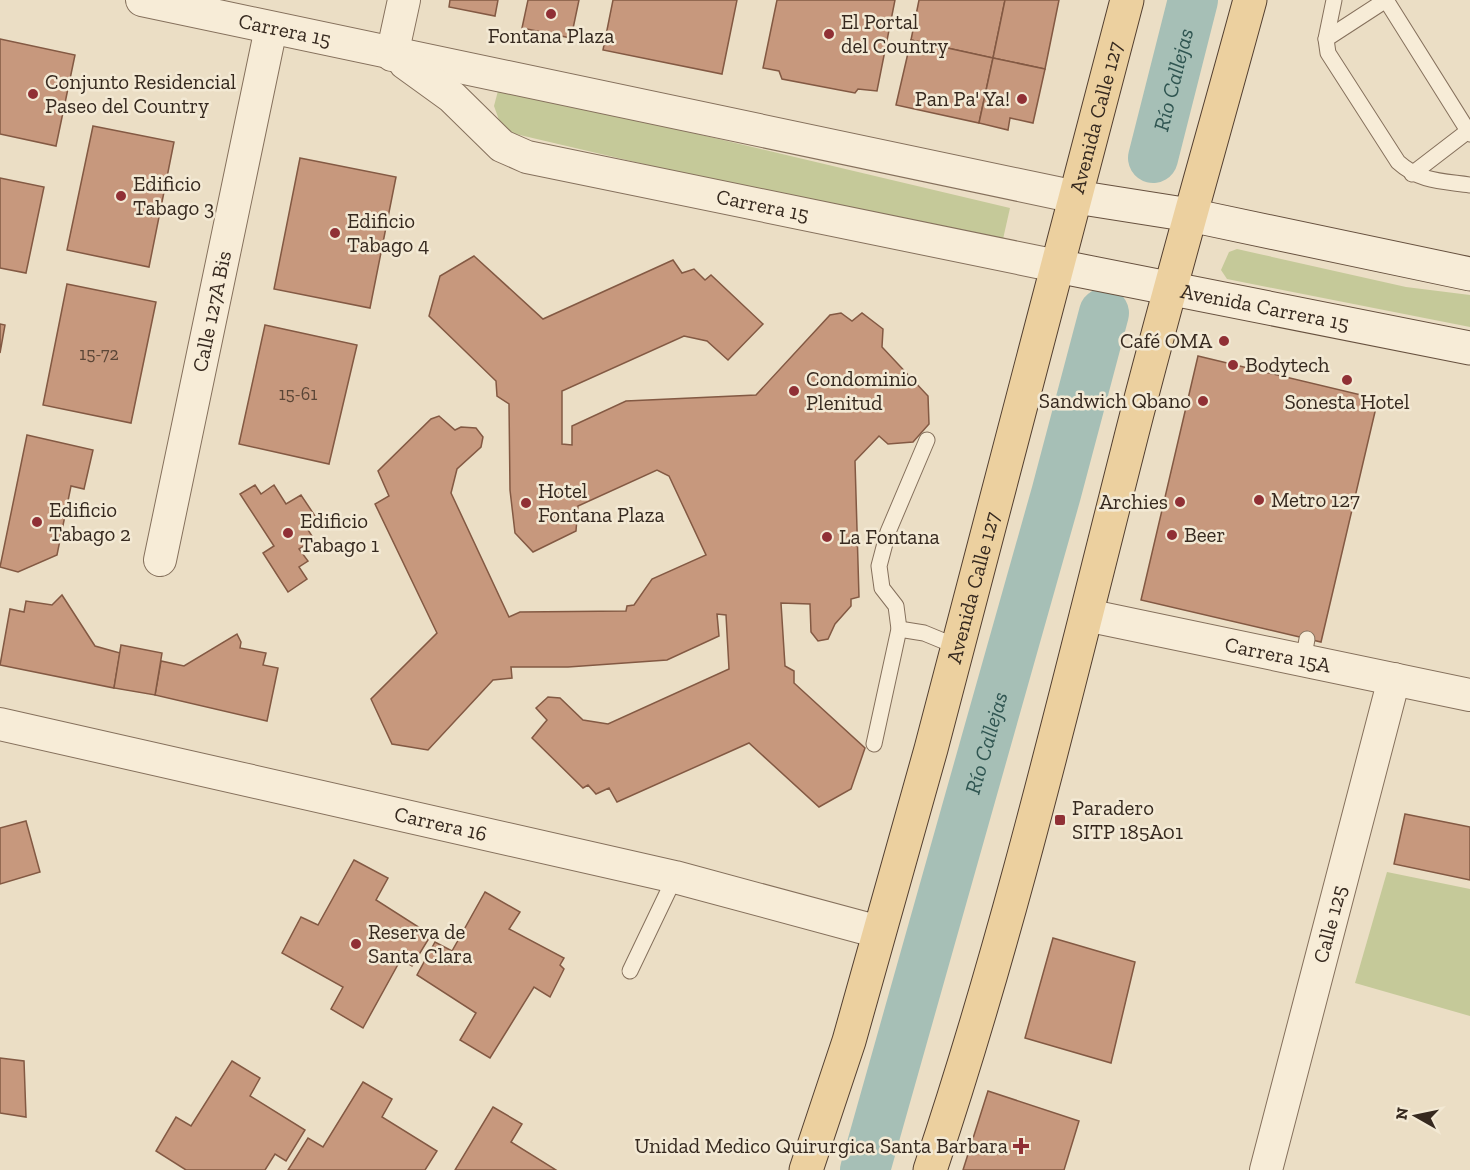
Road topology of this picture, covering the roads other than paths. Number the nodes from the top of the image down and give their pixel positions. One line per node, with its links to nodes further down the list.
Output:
1 (142, 0): 7 (street, Carrera 15)
2 (404, 0): 9 (street)
3 (1127, 0): 15 (main road, Avenida Calle 127)
4 (1250, 0): 16 (main road)
5 (1334, 0): 8 (lane)
6 (1386, 0): 8 (lane); 12 (lane)
7 (271, 28): 9 (street, Carrera 15); 22 (street, Calle 127A Bis)
8 (1326, 39): 13 (lane)
9 (392, 55): 10 (street, Carrera 15); 11 (street, Carrera 15)
10 (505, 76): 11 (street); 15 (street, Carrera 15)
11 (478, 122): 17 (street, Carrera 15)
12 (1469, 132): 13 (lane)
13 (1412, 174): 14 (lane)
14 (1470, 185)
15 (1076, 197): 16 (main road); 17 (main road, Avenida Calle 127)
16 (1191, 215): 18 (main road); 19 (main road)
17 (1057, 266): 19 (main road, Avenida Carrera 15); 25 (main road, Avenida Calle 127)
18 (1470, 274)
19 (1171, 288): 20 (main road, Avenida Carrera 15); 23 (main road)
20 (1470, 348)
21 (927, 440): 24 (lane)
22 (160, 560)
23 (1086, 615): 26 (street, Carrera 15A); 34 (main road)
24 (898, 629): 25 (lane); 29 (lane)
25 (958, 647): 31 (main road, Avenida Calle 127)
26 (1394, 679): 27 (street, Carrera 15A); 35 (street, Calle 125)
27 (1470, 695)
28 (0, 723): 30 (street, Carrera 16)
29 (874, 744)
30 (675, 877): 31 (street, Carrera 16); 32 (lane)
31 (879, 932): 33 (main road, Avenida Calle 127)
32 (630, 971)
33 (806, 1170)
34 (930, 1170)
35 (1266, 1170)

